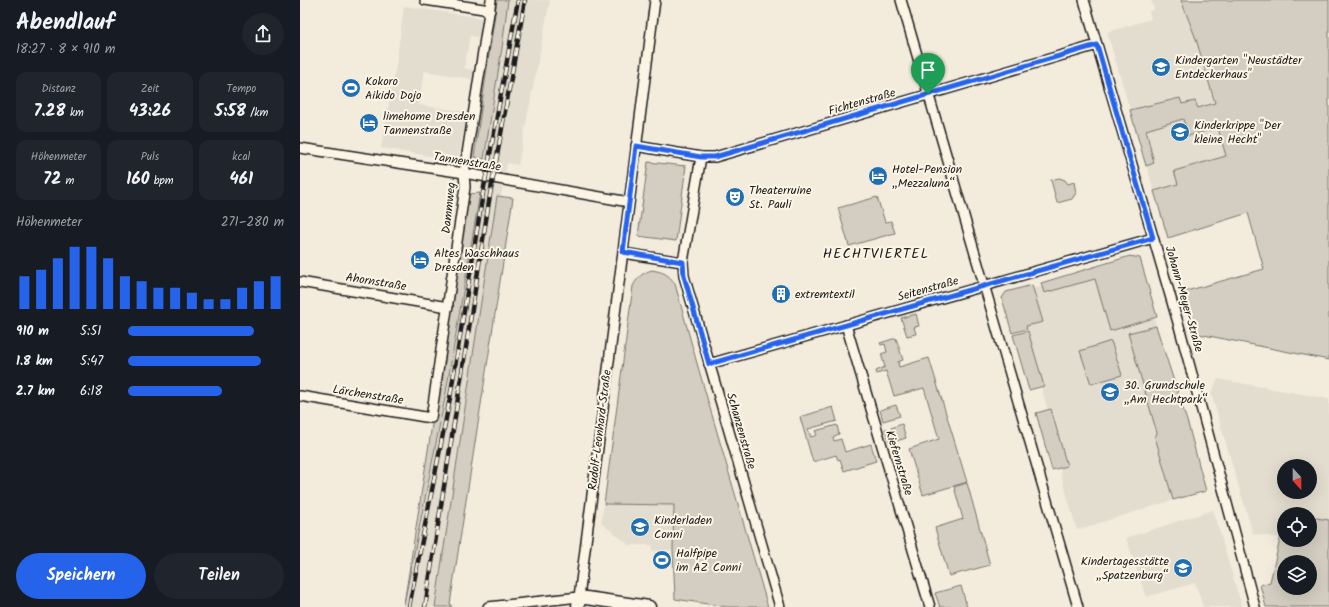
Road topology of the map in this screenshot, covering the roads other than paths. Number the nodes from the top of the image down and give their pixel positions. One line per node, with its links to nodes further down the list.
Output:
1 (425, 0): 6 (street)
2 (491, 0): 6 (street, Dammweg)
3 (655, 0): 9 (street)
4 (901, 0): 8 (street)
5 (1084, 0): 7 (street, Johann-Meyer-Straße)
6 (490, 10): 12 (street, Dammweg)
7 (1097, 45): 8 (street, Fichtenstraße); 14 (street, Johann-Meyer-Straße)
8 (928, 94): 11 (street, Fichtenstraße); 18 (street)
9 (636, 146): 11 (street, Fichtenstraße); 13 (street, Rudolf-Leonhard-Straße)
10 (300, 148): 12 (street, Tannenstraße)
11 (701, 157): 16 (street, Schanzenstraße)
12 (464, 173): 13 (street, Tannenstraße); 19 (street, Dammweg)
13 (629, 202): 15 (street, Rudolf-Leonhard-Straße)
14 (1153, 238): 18 (street, Seitenstraße); 30 (street, Johann-Meyer-Straße)
15 (623, 252): 16 (street); 24 (street, Rudolf-Leonhard-Straße)
16 (683, 262): 21 (street, Schanzenstraße)
17 (300, 282): 19 (street, Ahornstraße)
18 (984, 286): 20 (street, Seitenstraße); 29 (street)
19 (448, 307): 23 (street, Dammweg)
20 (846, 325): 21 (street, Seitenstraße); 28 (street, Kiefernstraße)
21 (709, 364): 27 (street, Schanzenstraße)
22 (300, 396): 23 (street, Lärchenstraße)
23 (431, 418)
24 (579, 602): 25 (street); 26 (street)
25 (488, 607)
26 (650, 607)
27 (780, 607)
28 (930, 607)
29 (1078, 607)
30 (1255, 607)

